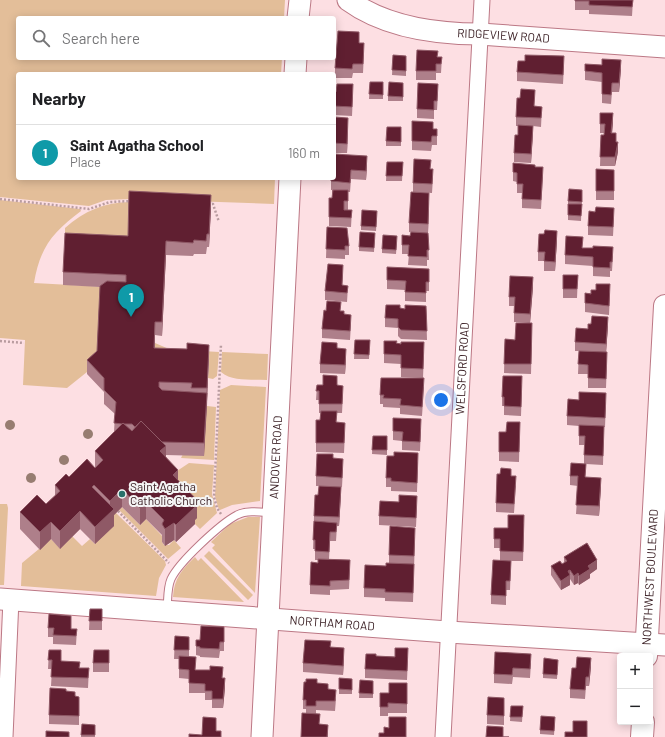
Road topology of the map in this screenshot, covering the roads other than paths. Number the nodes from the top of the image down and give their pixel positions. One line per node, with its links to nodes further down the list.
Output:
1 (300, 0): 4 (street)
2 (348, 0): 5 (street, RIDGEVIEW ROAD)
3 (482, 0): 5 (street, WELSFORD ROAD)
4 (298, 16)
5 (480, 34): 6 (street, RIDGEVIEW ROAD); 15 (street, WELSFORD ROAD)
6 (665, 47)
7 (296, 60): 8 (street)
8 (295, 72)
9 (290, 180): 11 (street, ANDOVER ROAD)
10 (665, 306): 16 (main road, NORTHWEST BOULEVARD)
11 (273, 513): 13 (lane); 14 (street, ANDOVER ROAD)
12 (6, 599): 13 (street, NORTHAM ROAD); 18 (street)
13 (166, 611): 14 (street, NORTHAM ROAD)
14 (268, 619): 15 (street, NORTHAM ROAD); 19 (street, ANDOVER ROAD)
15 (448, 632): 16 (street, NORTHAM ROAD); 20 (street, WELSFORD ROAD)
16 (653, 648)
17 (643, 725): 21 (main road)
18 (5, 737)
19 (262, 737)
20 (444, 737)
21 (642, 737)

